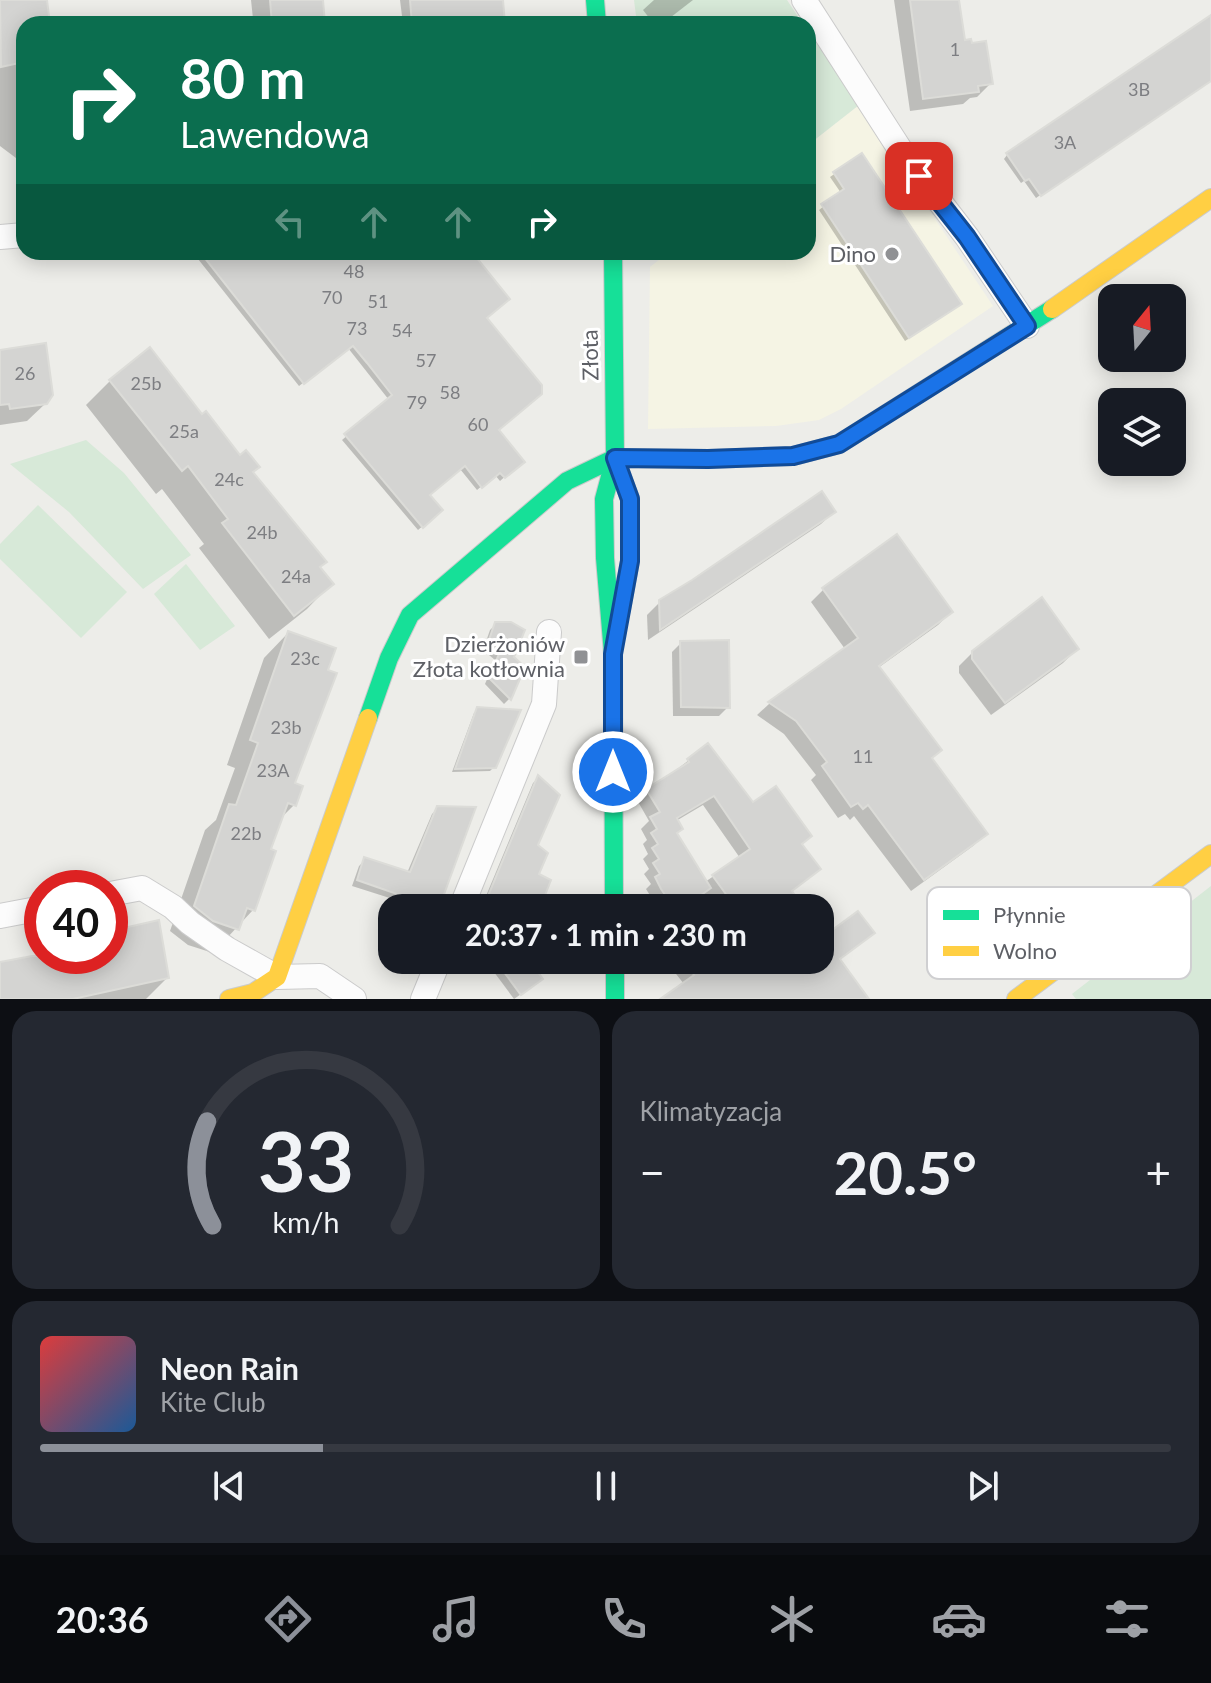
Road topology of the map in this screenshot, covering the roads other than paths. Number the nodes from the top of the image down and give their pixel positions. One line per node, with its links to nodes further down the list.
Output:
1 (816, 19): 4 (street)
2 (1211, 198): 4 (street)
3 (613, 260): 5 (street, Złota)
4 (1027, 326): 5 (street)
5 (615, 458): 11 (street, Złota); 16 (street)
6 (549, 632): 10 (street)
7 (1211, 854): 8 (street)
8 (1167, 887)
9 (128, 891): 16 (street)
10 (467, 894)
11 (614, 894)
12 (24, 911): 13 (street)
13 (0, 916)
14 (433, 974): 20 (street)
15 (615, 974): 21 (street)
16 (277, 977): 18 (street); 19 (street)
17 (1043, 979): 22 (street)
18 (229, 999)
19 (354, 999)
20 (423, 999)
21 (615, 999)
22 (1016, 999)

